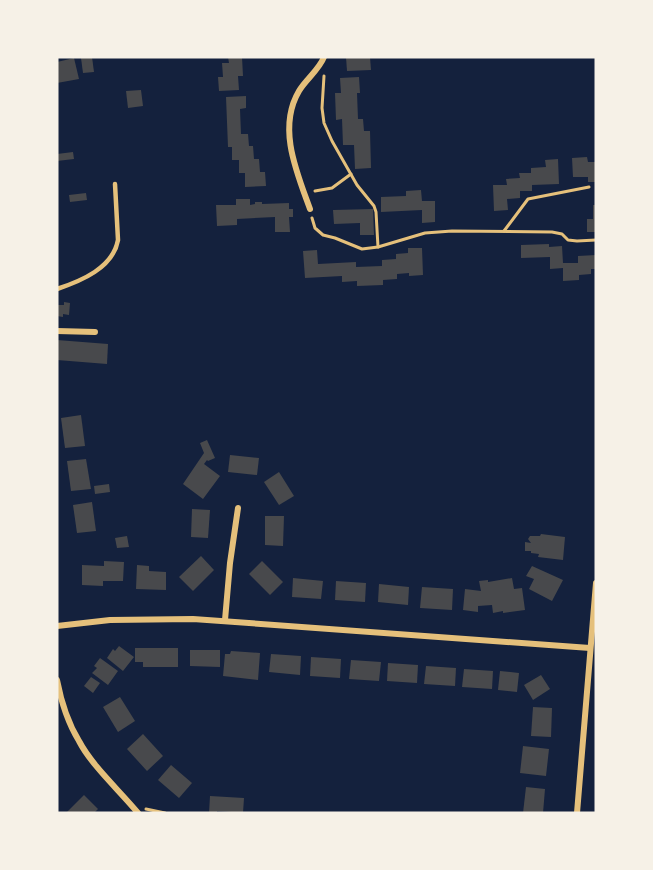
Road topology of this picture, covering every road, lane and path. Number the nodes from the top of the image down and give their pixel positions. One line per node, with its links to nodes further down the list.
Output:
1 (323, 60): 2 (path); 5 (street)
2 (351, 174): 5 (path); 9 (path)
3 (115, 184): 10 (lane)
4 (589, 187): 7 (path)
5 (306, 196): 6 (street)
6 (310, 209): 9 (path)
7 (504, 231): 8 (path); 9 (path)
8 (596, 240)
9 (378, 247)
10 (57, 289)
11 (57, 331): 12 (street)
12 (95, 332)
13 (238, 508): 15 (street)
14 (596, 583): 17 (street)
15 (225, 620): 16 (street); 17 (street)
16 (57, 626)
17 (590, 648): 20 (street)
18 (57, 680): 19 (street)
19 (138, 813)
20 (577, 813)

